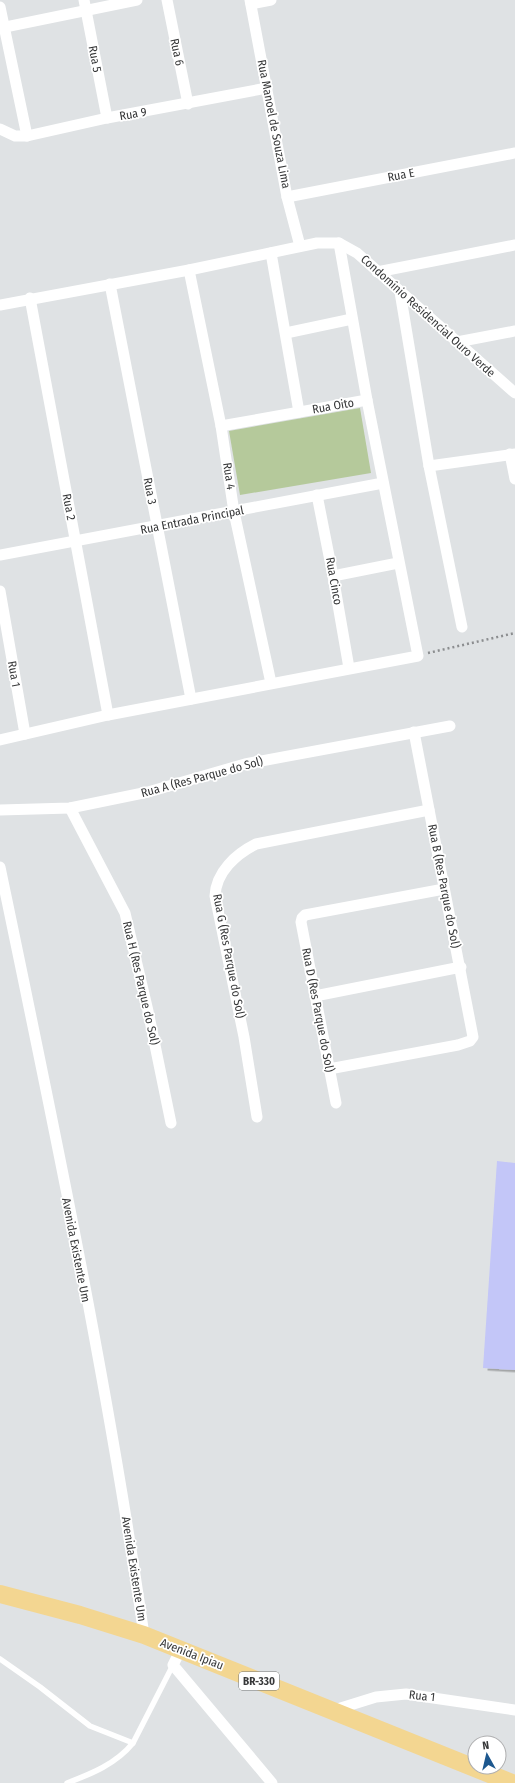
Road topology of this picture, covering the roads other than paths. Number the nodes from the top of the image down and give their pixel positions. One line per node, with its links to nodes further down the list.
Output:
1 (137, 0): 5 (street)
2 (167, 0): 9 (street, Rua 6)
3 (272, 0): 4 (street)
4 (251, 2): 8 (street, Rua Manoel de Souza Lima)
5 (85, 5): 7 (street); 10 (street, Rua 5)
6 (0, 6): 7 (street)
7 (2, 28): 12 (street)
8 (267, 88): 9 (street, Rua 9); 14 (street, Rua Manoel de Souza Lima)
9 (188, 104): 10 (street, Rua 9)
10 (107, 118): 12 (street, Rua 9)
11 (0, 129): 12 (street, Rua 9)
12 (27, 136)
13 (515, 153): 14 (street, Rua E)
14 (287, 197): 17 (street, Rua Manoel de Souza Lima)
15 (339, 243): 17 (street); 20 (street, Condomínio Residencial Ouro Verde); 25 (street)
16 (515, 245): 20 (street)
17 (300, 246): 18 (street)
18 (271, 253): 19 (street); 27 (street)
19 (189, 270): 21 (street); 32 (street, Rua 4)
20 (377, 272): 22 (street, Condomínio Residencial Ouro Verde)
21 (110, 284): 23 (street); 39 (street, Rua 3)
22 (400, 292): 28 (street, Condomínio Residencial Ouro Verde); 34 (street)
23 (30, 298): 24 (street); 40 (street, Rua 2)
24 (0, 305)
25 (352, 319): 27 (street); 30 (street)
26 (515, 331): 28 (street)
27 (286, 333): 31 (street)
28 (457, 342): 29 (street, Condomínio Residencial Ouro Verde)
29 (515, 393)
30 (367, 400): 31 (street, Rua Oito); 36 (street)
31 (299, 412): 32 (street, Rua Oito)
32 (220, 426): 38 (street, Rua 4)
33 (513, 454): 34 (street); 35 (street)
34 (429, 466): 45 (street)
35 (515, 479)
36 (383, 483): 37 (street, Rua Entrada Principal); 42 (street)
37 (317, 495): 38 (street, Rua Entrada Principal); 43 (street, Rua Cinco)
38 (234, 512): 39 (street, Rua Entrada Principal); 47 (street, Rua 4)
39 (157, 526): 40 (street, Rua Entrada Principal); 48 (street, Rua 3)
40 (76, 541): 41 (street, Rua Entrada Principal); 49 (street, Rua 2)
41 (0, 555)
42 (398, 563): 43 (street); 46 (street)
43 (333, 576): 46 (street, Rua Cinco)
44 (0, 591): 52 (street, Rua 1)
45 (462, 627)
46 (348, 668): 47 (street)
47 (271, 682): 48 (street)
48 (191, 699): 49 (street)
49 (108, 715): 52 (street)
50 (450, 726): 51 (street, Rua A (Res Parque do Sol))
51 (414, 732): 54 (street, Rua A (Res Parque do Sol)); 56 (street, Rua B (Res Parque do Sol))
52 (25, 734): 53 (street)
53 (0, 740)
54 (70, 808): 55 (street, Rua A (Res Parque do Sol)); 64 (street, Rua H (Res Parque do Sol))
55 (0, 810)
56 (429, 810): 58 (street, Rua B (Res Parque do Sol)); 63 (street, Rua G (Res Parque do Sol))
57 (0, 867): 66 (street, Avenida Existente Um)
58 (444, 889): 59 (street, Rua B (Res Parque do Sol)); 60 (street, Rua D (Res Parque do Sol))
59 (461, 966): 60 (street); 61 (street, Rua B (Res Parque do Sol))
60 (315, 996): 61 (street, Rua D (Res Parque do Sol))
61 (329, 1069): 62 (street, Rua D (Res Parque do Sol))
62 (336, 1103)
63 (257, 1117)
64 (171, 1123)
65 (0, 1594): 66 (main road, Avenida Ipiau / BR-330)
66 (144, 1635): 67 (main road, Avenida Ipiau / BR-330)
67 (177, 1657): 70 (main road, Avenida Ipiau / BR-330); 71 (lane); 73 (street)
68 (0, 1659): 71 (lane)
69 (515, 1710): 70 (street, Rua 1)
70 (330, 1711): 74 (main road, Avenida Ipiau / BR-330)
71 (133, 1743): 72 (lane)
72 (67, 1783)
73 (272, 1783)
74 (512, 1783)

